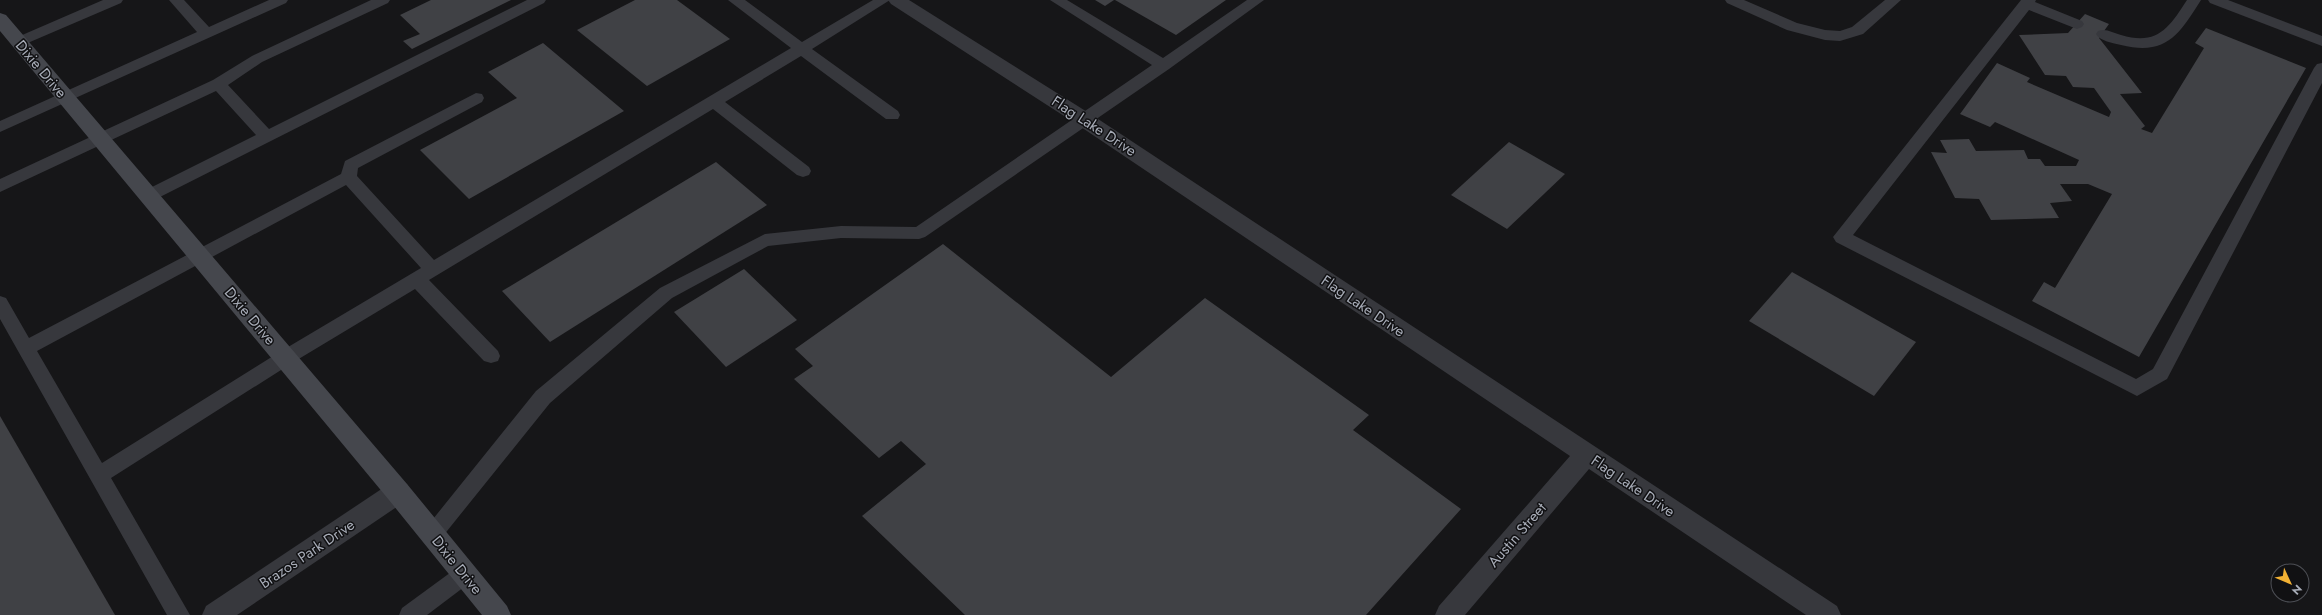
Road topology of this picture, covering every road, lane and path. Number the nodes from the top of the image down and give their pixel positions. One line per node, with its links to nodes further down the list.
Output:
1 (116, 0): 21 (lane)
2 (176, 0): 18 (lane)
3 (281, 0): 18 (lane)
4 (383, 0): 25 (lane)
5 (539, 0): 32 (lane)
6 (735, 0): 22 (lane)
7 (883, 0): 22 (lane)
8 (897, 0): 30 (street, Flag Lake Drive)
9 (1057, 0): 23 (lane)
10 (1257, 0): 23 (lane)
11 (1732, 0): 12 (lane)
12 (1894, 0)
13 (2194, 0): 19 (lane)
14 (2215, 0): 20 (lane)
15 (2028, 2): 17 (lane); 24 (lane)
16 (0, 19): 21 (main road, Dixie Drive)
17 (2077, 24)
18 (207, 34): 26 (lane)
19 (2102, 34)
20 (2322, 40)
21 (18, 42): 26 (main road, Dixie Drive)
22 (802, 49): 28 (lane); 29 (lane)
23 (1164, 65): 30 (lane)
24 (2322, 68)
25 (218, 84): 32 (lane); 33 (lane)
26 (66, 98): 31 (lane); 33 (main road, Dixie Drive)
27 (476, 98): 35 (lane)
28 (714, 101): 34 (lane); 39 (lane)
29 (892, 115)
30 (1085, 120): 45 (street, Flag Lake Drive); 48 (lane)
31 (0, 128)
32 (266, 136): 37 (lane)
33 (100, 138): 36 (lane); 37 (main road, Dixie Drive)
34 (803, 171)
35 (348, 177): 38 (lane); 39 (lane)
36 (0, 186)
37 (148, 196): 38 (main road, Dixie Drive)
38 (198, 255): 42 (lane); 44 (main road, Dixie Drive)
39 (433, 270): 40 (lane)
40 (417, 279): 43 (lane); 44 (lane)
41 (0, 303): 42 (lane)
42 (26, 348): 46 (lane)
43 (491, 356)
44 (285, 358): 46 (lane); 47 (main road, Dixie Drive)
45 (1586, 455): 54 (street, Austin Street); 55 (street, Flag Lake Drive)
46 (99, 475): 50 (lane)
47 (398, 492): 48 (main road, Dixie Drive); 51 (street, Brazos Park Drive)
48 (432, 535): 49 (main road, Dixie Drive)
49 (465, 574): 52 (lane); 53 (main road, Dixie Drive)
50 (179, 615)
51 (215, 615)
52 (410, 615)
53 (498, 615)
54 (1448, 615)
55 (1828, 615)

